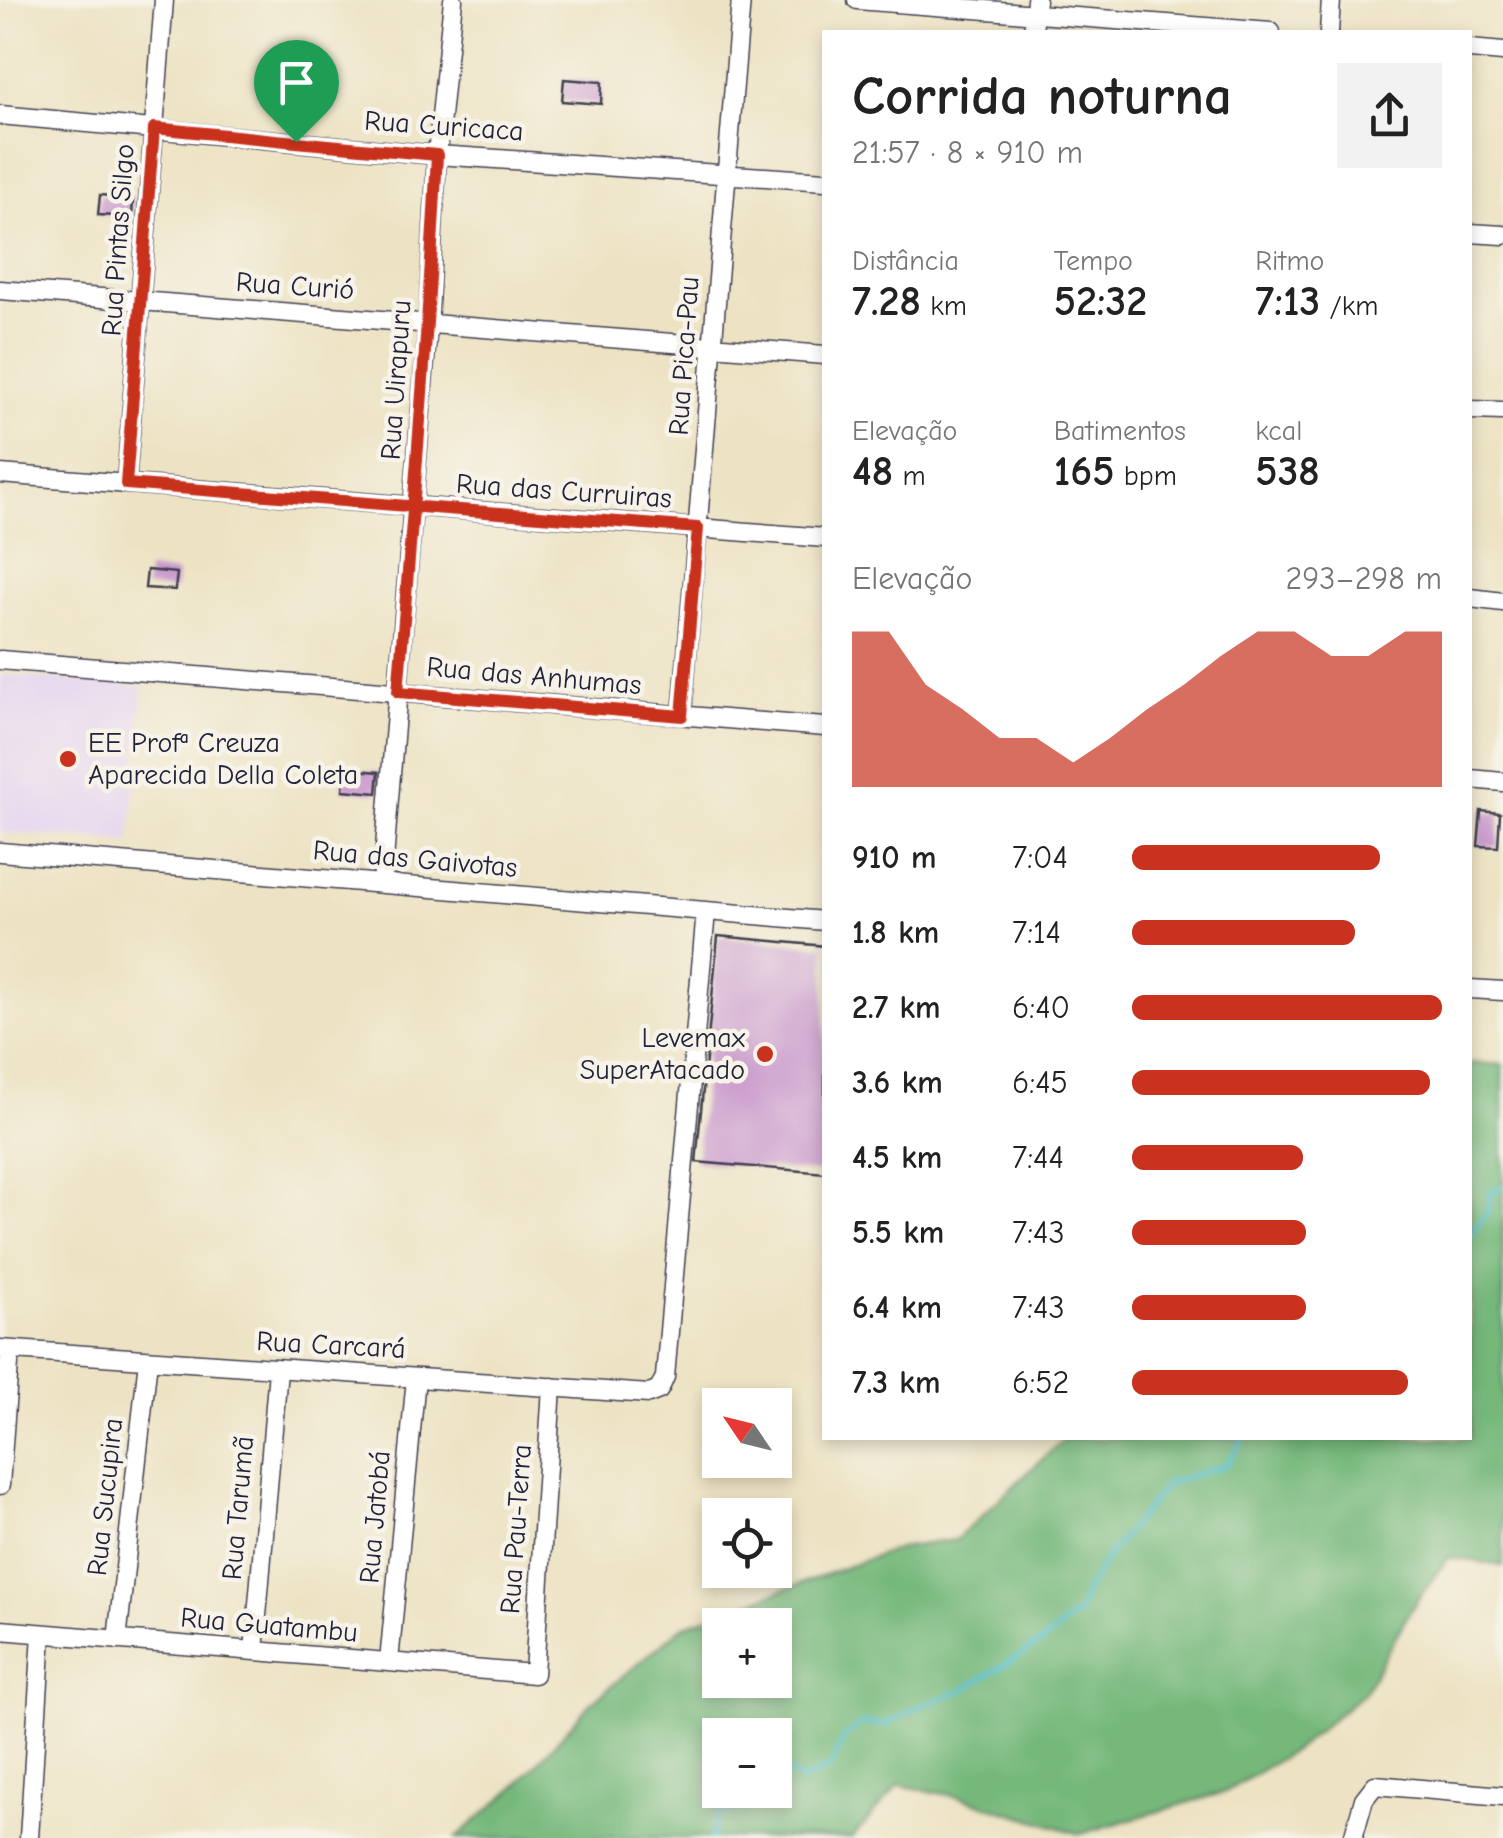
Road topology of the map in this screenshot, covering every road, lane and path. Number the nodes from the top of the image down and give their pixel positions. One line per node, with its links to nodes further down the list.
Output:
1 (164, 0): 12 (street, Rua Pintas Silgo)
2 (453, 0): 13 (street, Rua Uirapuru)
3 (741, 0): 14 (street, Rua Pica-Pau)
4 (857, 0): 6 (street)
5 (1331, 0): 8 (street)
6 (1035, 15): 7 (street)
7 (1243, 30)
8 (1329, 30)
9 (1472, 49): 10 (street)
10 (1503, 52)
11 (0, 115): 12 (street, Rua Curicaca)
12 (154, 128): 13 (street, Rua Curicaca); 19 (street, Rua Pintas Silgo)
13 (437, 155): 14 (street, Rua Curicaca); 20 (street, Rua Uirapuru)
14 (725, 172): 15 (street, Rua Curicaca); 21 (street, Rua Pica-Pau)
15 (822, 181)
16 (1472, 232): 17 (street)
17 (1503, 235)
18 (0, 290): 19 (street, Rua Curió)
19 (141, 301): 20 (street, Rua Curió); 26 (street, Rua Pintas Silgo)
20 (428, 324): 21 (street, Rua Curió); 27 (street, Rua Uirapuru)
21 (713, 346): 22 (street, Rua Curió); 28 (street, Rua Pica-Pau)
22 (822, 355)
23 (1472, 410): 24 (street)
24 (1503, 411)
25 (0, 474): 26 (street, Rua das Curruiras)
26 (126, 484): 27 (street, Rua das Curruiras)
27 (413, 506): 28 (street, Rua das Curruiras); 33 (street, Rua Uirapuru)
28 (698, 528): 29 (street, Rua das Curruiras); 34 (street, Rua Pica-Pau)
29 (822, 538)
30 (1472, 598): 31 (street)
31 (1503, 602)
32 (0, 660): 33 (street, Rua das Anhumas)
33 (398, 692): 34 (street, Rua das Anhumas); 39 (street, Rua Uirapuru)
34 (682, 716): 35 (street, Rua das Anhumas)
35 (822, 727)
36 (1472, 779): 37 (street)
37 (1503, 782)
38 (0, 852): 39 (street, Rua das Gaivotas)
39 (382, 884): 40 (street, Rua das Gaivotas)
40 (706, 911): 41 (street, Rua das Gaivotas); 48 (street, Rua Carcará)
41 (822, 921)
42 (1472, 988): 43 (street)
43 (1503, 992)
44 (5, 1349): 45 (street, Rua Carcará); 49 (street)
45 (148, 1360): 46 (street, Rua Carcará); 52 (street, Rua Sucupira)
46 (278, 1370): 47 (street, Rua Carcará); 53 (street, Rua Tarumã)
47 (416, 1378): 48 (street, Rua Carcará); 54 (street, Rua Jatobá)
48 (552, 1387): 55 (street, Rua Pau-Terra)
49 (0, 1485)
50 (0, 1630): 51 (street, Rua Guatambu)
51 (42, 1634): 52 (street, Rua Guatambu); 57 (street)
52 (116, 1640): 53 (street, Rua Guatambu)
53 (254, 1651): 54 (street, Rua Guatambu)
54 (389, 1662): 55 (street, Rua Guatambu)
55 (534, 1674)
56 (1503, 1796): 58 (street)
57 (28, 1838)
58 (1353, 1838)

